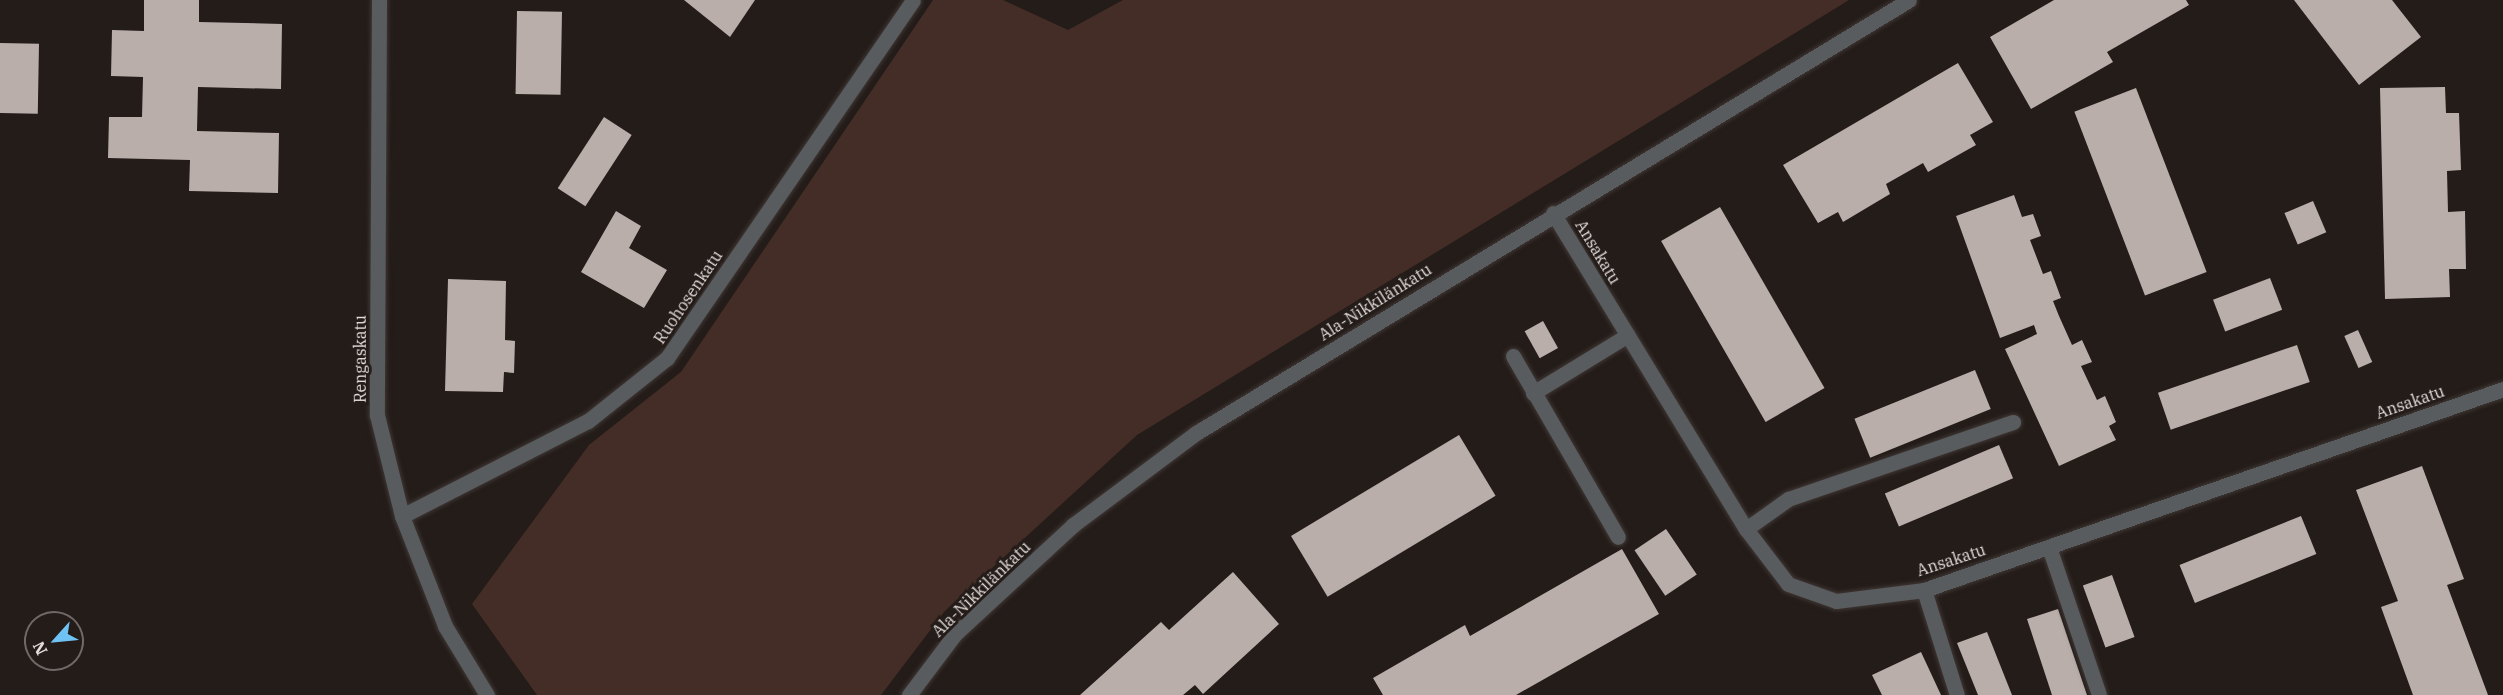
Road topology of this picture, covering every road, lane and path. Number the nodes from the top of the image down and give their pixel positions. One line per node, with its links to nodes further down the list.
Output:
1 (380, 0): 10 (street, Rengaskatu)
2 (913, 0): 10 (street, Ruohosenkatu)
3 (1909, 0): 4 (street, Ala-Nikkilänkatu)
4 (1553, 213): 5 (street, Ansakatu); 16 (street, Ala-Nikkilänkatu)
5 (1628, 335): 8 (street); 11 (street, Ansakatu)
6 (1513, 356): 8 (street)
7 (2503, 389): 13 (street, Ansakatu)
8 (1533, 393): 12 (street)
9 (2013, 422): 11 (street)
10 (402, 516): 15 (street, Rengaskatu)
11 (1746, 529): 14 (street, Ansakatu)
12 (1618, 537)
13 (2049, 547): 14 (street, Ansakatu); 18 (street)
14 (1924, 590): 17 (street)
15 (487, 695)
16 (909, 695)
17 (1957, 695)
18 (2099, 695)

